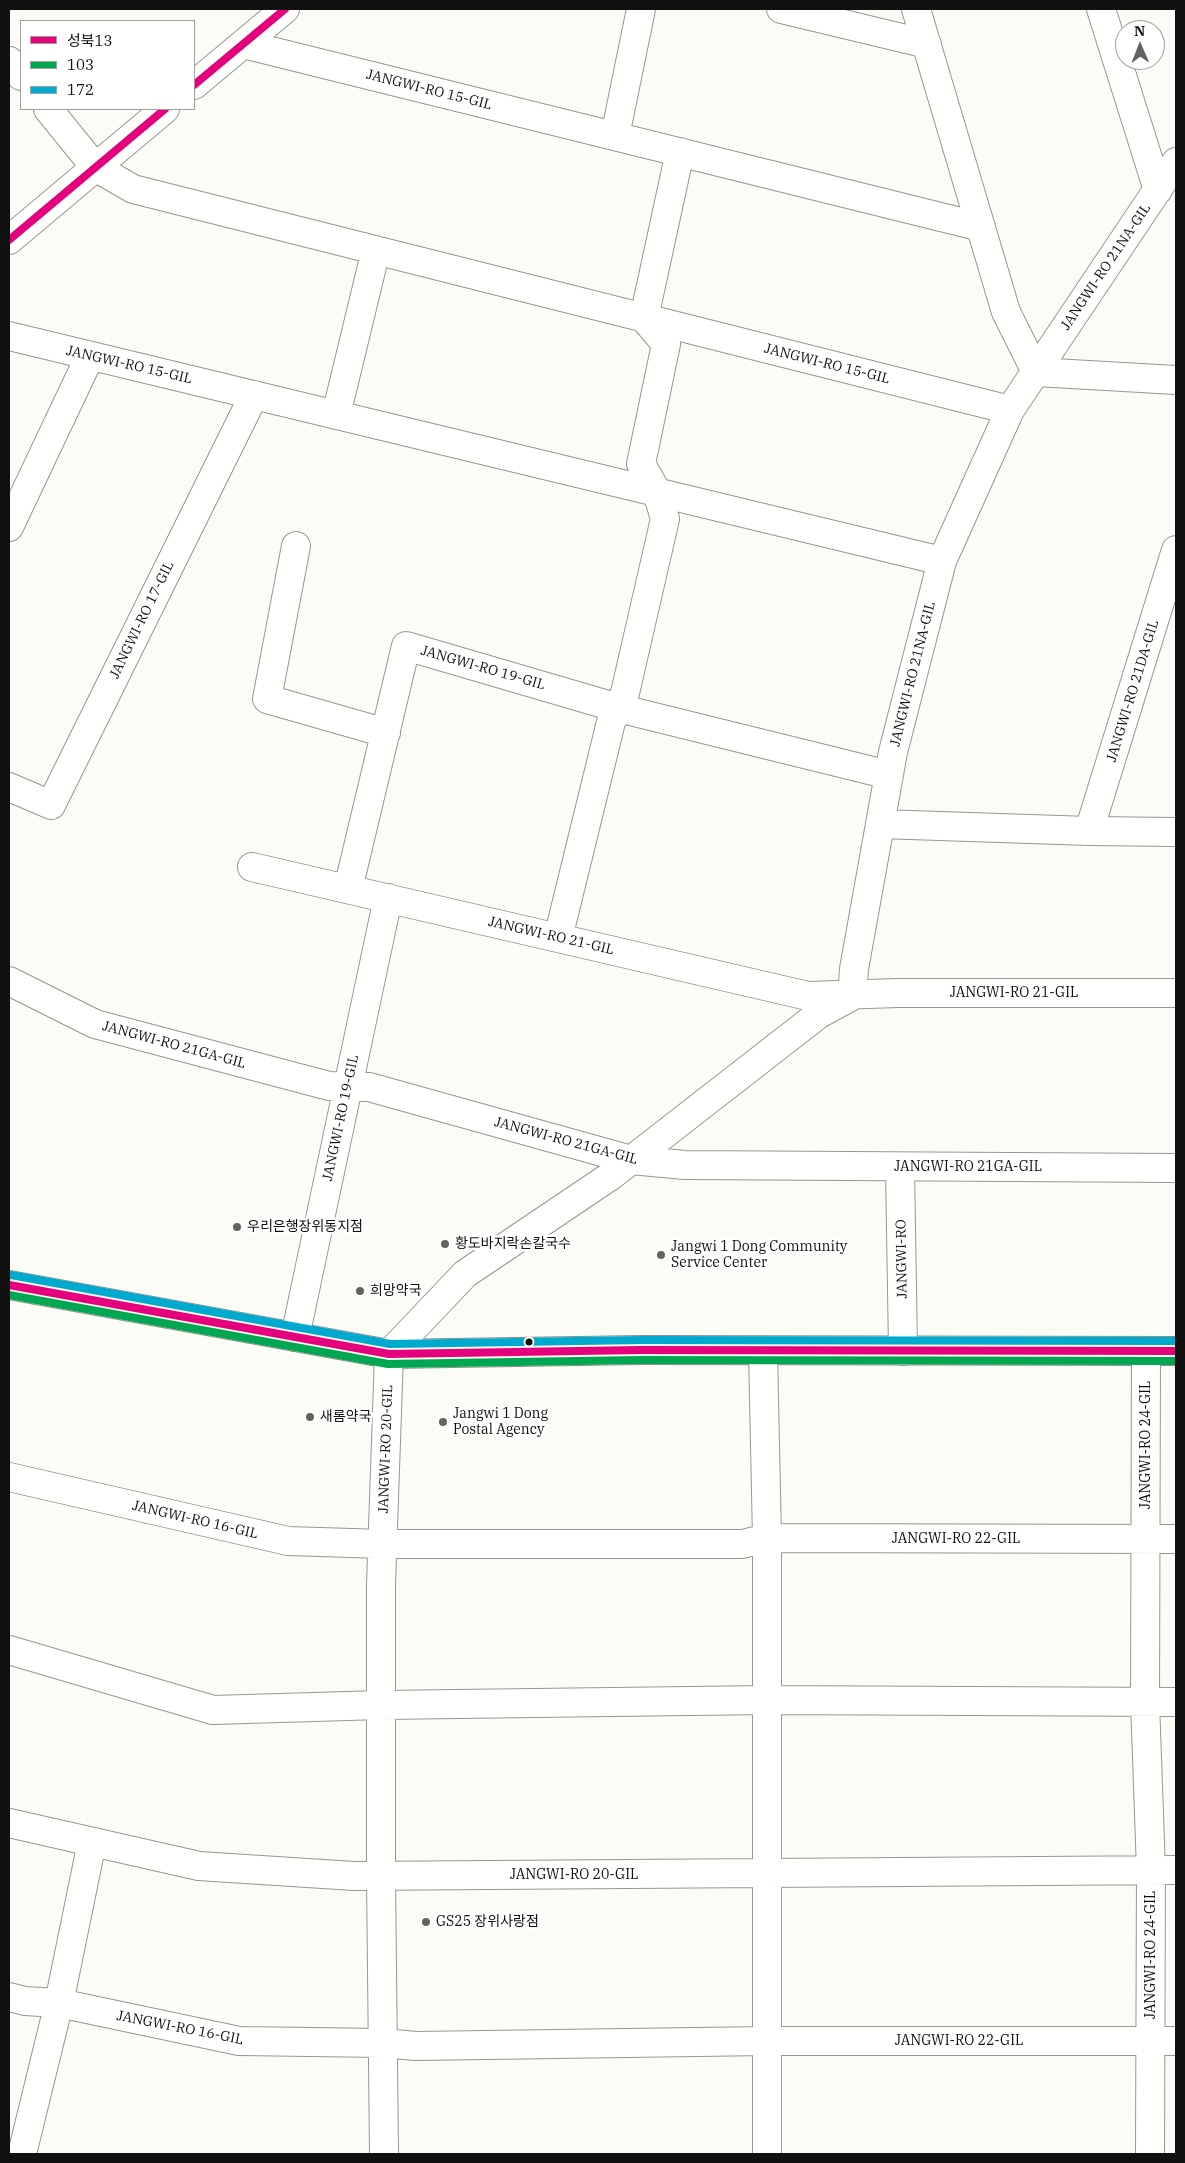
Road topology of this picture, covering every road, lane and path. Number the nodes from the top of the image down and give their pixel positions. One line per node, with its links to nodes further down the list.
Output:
1 (285, 9): 6 (street)
2 (641, 9): 13 (street)
3 (781, 9): 7 (street)
4 (916, 9): 7 (street)
5 (1101, 9): 17 (street)
6 (243, 44): 10 (street); 13 (street, JANGWI-RO 15-GIL)
7 (927, 44): 18 (street)
8 (9, 60): 9 (street)
9 (20, 75)
10 (195, 84)
11 (49, 110): 16 (street, JANGWI-RO 15-GIL)
12 (164, 110): 16 (street)
13 (616, 136): 14 (street, JANGWI-RO 15-GIL)
14 (680, 152): 18 (street, JANGWI-RO 15-GIL); 21 (street)
15 (1176, 162): 17 (street, JANGWI-RO 21NA-GIL)
16 (95, 167): 19 (street); 20 (street, JANGWI-RO 15-GIL)
17 (1158, 190): 24 (street, JANGWI-RO 21NA-GIL)
18 (982, 227): 24 (street)
19 (9, 240)
20 (376, 250): 21 (street, JANGWI-RO 15-GIL); 28 (street)
21 (644, 318): 27 (street, JANGWI-RO 15-GIL); 29 (street)
22 (9, 336): 23 (street, JANGWI-RO 15-GIL)
23 (90, 356): 26 (street, JANGWI-RO 15-GIL); 30 (street)
24 (1036, 372): 25 (street); 27 (street, JANGWI-RO 21NA-GIL)
25 (1176, 380)
26 (254, 395): 28 (street, JANGWI-RO 15-GIL); 37 (street, JANGWI-RO 17-GIL)
27 (1010, 410): 33 (street, JANGWI-RO 21NA-GIL)
28 (336, 415): 29 (street, JANGWI-RO 15-GIL)
29 (657, 492): 33 (street, JANGWI-RO 15-GIL); 34 (street)
30 (9, 527)
31 (296, 546): 35 (street)
32 (1176, 550): 39 (street, JANGWI-RO 21DA-GIL)
33 (942, 561): 36 (street, JANGWI-RO 21NA-GIL)
34 (618, 708): 35 (street, JANGWI-RO 19-GIL); 36 (street, JANGWI-RO 19-GIL); 44 (street)
35 (386, 733): 42 (street, JANGWI-RO 19-GIL)
36 (889, 775): 38 (street, JANGWI-RO 21NA-GIL)
37 (9, 786)
38 (880, 824): 39 (street); 47 (street, JANGWI-RO 21NA-GIL)
39 (1089, 832): 40 (street)
40 (1176, 832)
41 (252, 867): 42 (street, JANGWI-RO 21-GIL)
42 (348, 889): 43 (street, JANGWI-RO 21-GIL)
43 (388, 898): 44 (street, JANGWI-RO 21-GIL); 48 (street, JANGWI-RO 19-GIL)
44 (558, 938): 47 (street, JANGWI-RO 21-GIL)
45 (9, 981): 48 (street, JANGWI-RO 21GA-GIL)
46 (1176, 993): 47 (street, JANGWI-RO 21-GIL)
47 (852, 996): 49 (street, JANGWI-RO 21-GIL)
48 (348, 1086): 49 (street, JANGWI-RO 21GA-GIL); 53 (street, JANGWI-RO 19-GIL)
49 (631, 1160): 50 (street, JANGWI-RO 21GA-GIL); 58 (street, JANGWI-RO 21-GIL)
50 (900, 1166): 51 (street, JANGWI-RO 21GA-GIL); 55 (street, JANGWI-RO)
51 (1176, 1168)
52 (9, 1285): 53 (street)
53 (295, 1337): 58 (street)
54 (763, 1351): 55 (street); 58 (street); 60 (street)
55 (904, 1351): 56 (street)
56 (1146, 1351): 57 (street); 62 (street, JANGWI-RO 24-GIL)
57 (1176, 1351)
58 (389, 1354): 63 (street, JANGWI-RO 20-GIL)
59 (9, 1478): 63 (street, JANGWI-RO 16-GIL)
60 (766, 1538): 62 (street, JANGWI-RO 22-GIL); 63 (street); 65 (street)
61 (1176, 1539): 62 (street)
62 (1146, 1540): 66 (street, JANGWI-RO 24-GIL)
63 (383, 1544): 68 (street, JANGWI-RO 20-GIL)
64 (9, 1650): 68 (street)
65 (766, 1700): 66 (street); 68 (street); 72 (street)
66 (1146, 1702): 67 (street); 71 (street, JANGWI-RO 24-GIL)
67 (1176, 1702)
68 (381, 1705): 73 (street, JANGWI-RO 20-GIL)
69 (9, 1823): 70 (street)
70 (92, 1842): 73 (street); 75 (street)
71 (1164, 1870): 72 (street); 77 (street, JANGWI-RO 24-GIL)
72 (767, 1874): 73 (street, JANGWI-RO 20-GIL); 76 (street)
73 (381, 1876): 78 (street, JANGWI-RO 20-GIL)
74 (9, 1997): 75 (street, JANGWI-RO 16-GIL)
75 (59, 2003): 78 (street, JANGWI-RO 16-GIL); 80 (street)
76 (766, 2041): 77 (street, JANGWI-RO 22-GIL); 78 (street); 82 (street)
77 (1164, 2041): 79 (street); 83 (street, JANGWI-RO 24-GIL)
78 (382, 2043): 81 (street, JANGWI-RO 20-GIL)
79 (1176, 2060)
80 (22, 2154)
81 (384, 2154)
82 (768, 2154)
83 (1150, 2154)

